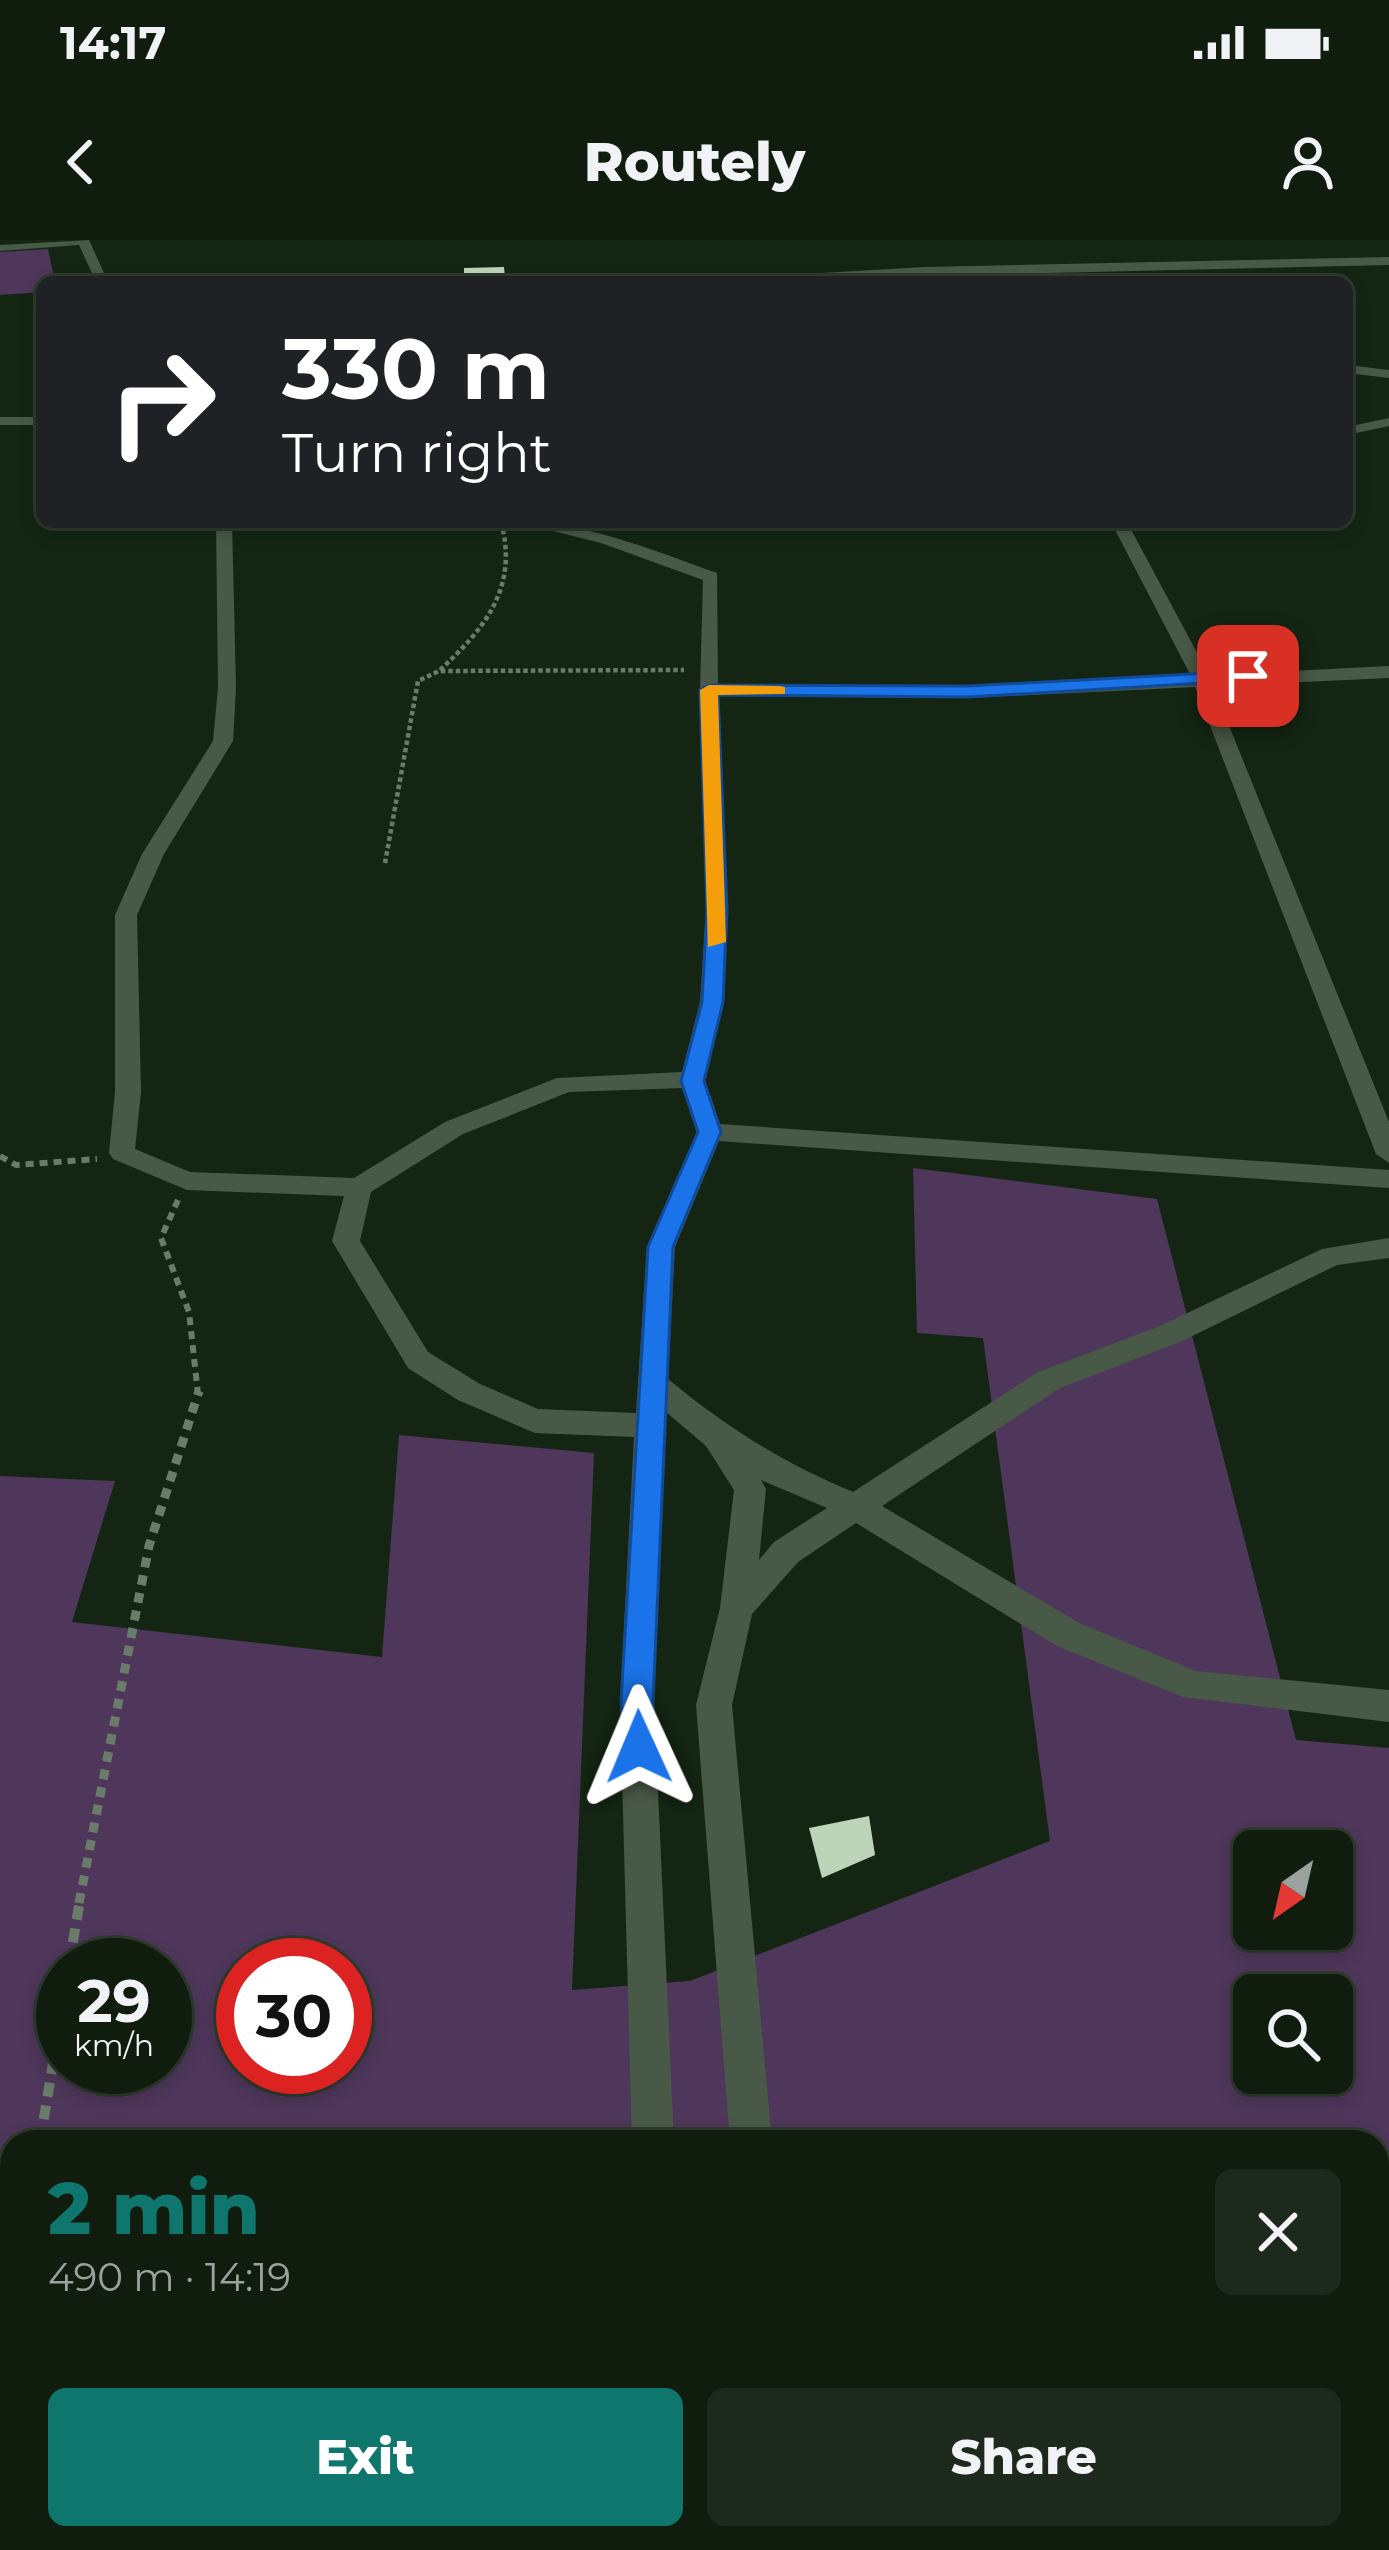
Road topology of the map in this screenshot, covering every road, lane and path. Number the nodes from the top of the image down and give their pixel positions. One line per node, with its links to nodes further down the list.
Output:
1 (83, 240): 2 (street); 4 (street)
2 (0, 248)
3 (1389, 261): 5 (street)
4 (99, 276)
5 (823, 276)
6 (1353, 370): 7 (street)
7 (1389, 374)
8 (0, 421): 9 (street)
9 (36, 421)
10 (1389, 422): 11 (street)
11 (1353, 430)
12 (224, 528): 23 (street)
13 (502, 528): 16 (path)
14 (553, 528): 19 (street)
15 (1122, 528): 18 (street)
16 (439, 671): 19 (path); 20 (path)
17 (1389, 672): 18 (street)
18 (1201, 678): 19 (street); 24 (street)
19 (709, 680): 21 (street)
20 (385, 863)
21 (693, 1081): 22 (street); 28 (street)
22 (710, 1132): 26 (street); 30 (street)
23 (122, 1154): 25 (path); 27 (street)
24 (1389, 1154)
25 (0, 1156)
26 (1389, 1179)
27 (188, 1180): 28 (street); 36 (path)
28 (359, 1187): 31 (street)
29 (1389, 1248): 33 (street)
30 (652, 1383): 31 (street); 32 (street)
31 (650, 1426): 39 (street)
32 (717, 1436): 33 (street); 34 (street)
33 (857, 1507): 34 (street); 35 (street)
34 (737, 1609): 40 (street)
35 (1389, 1706)
36 (73, 1938)
37 (48, 2094): 38 (path)
38 (42, 2130)
39 (653, 2130)
40 (750, 2130)

